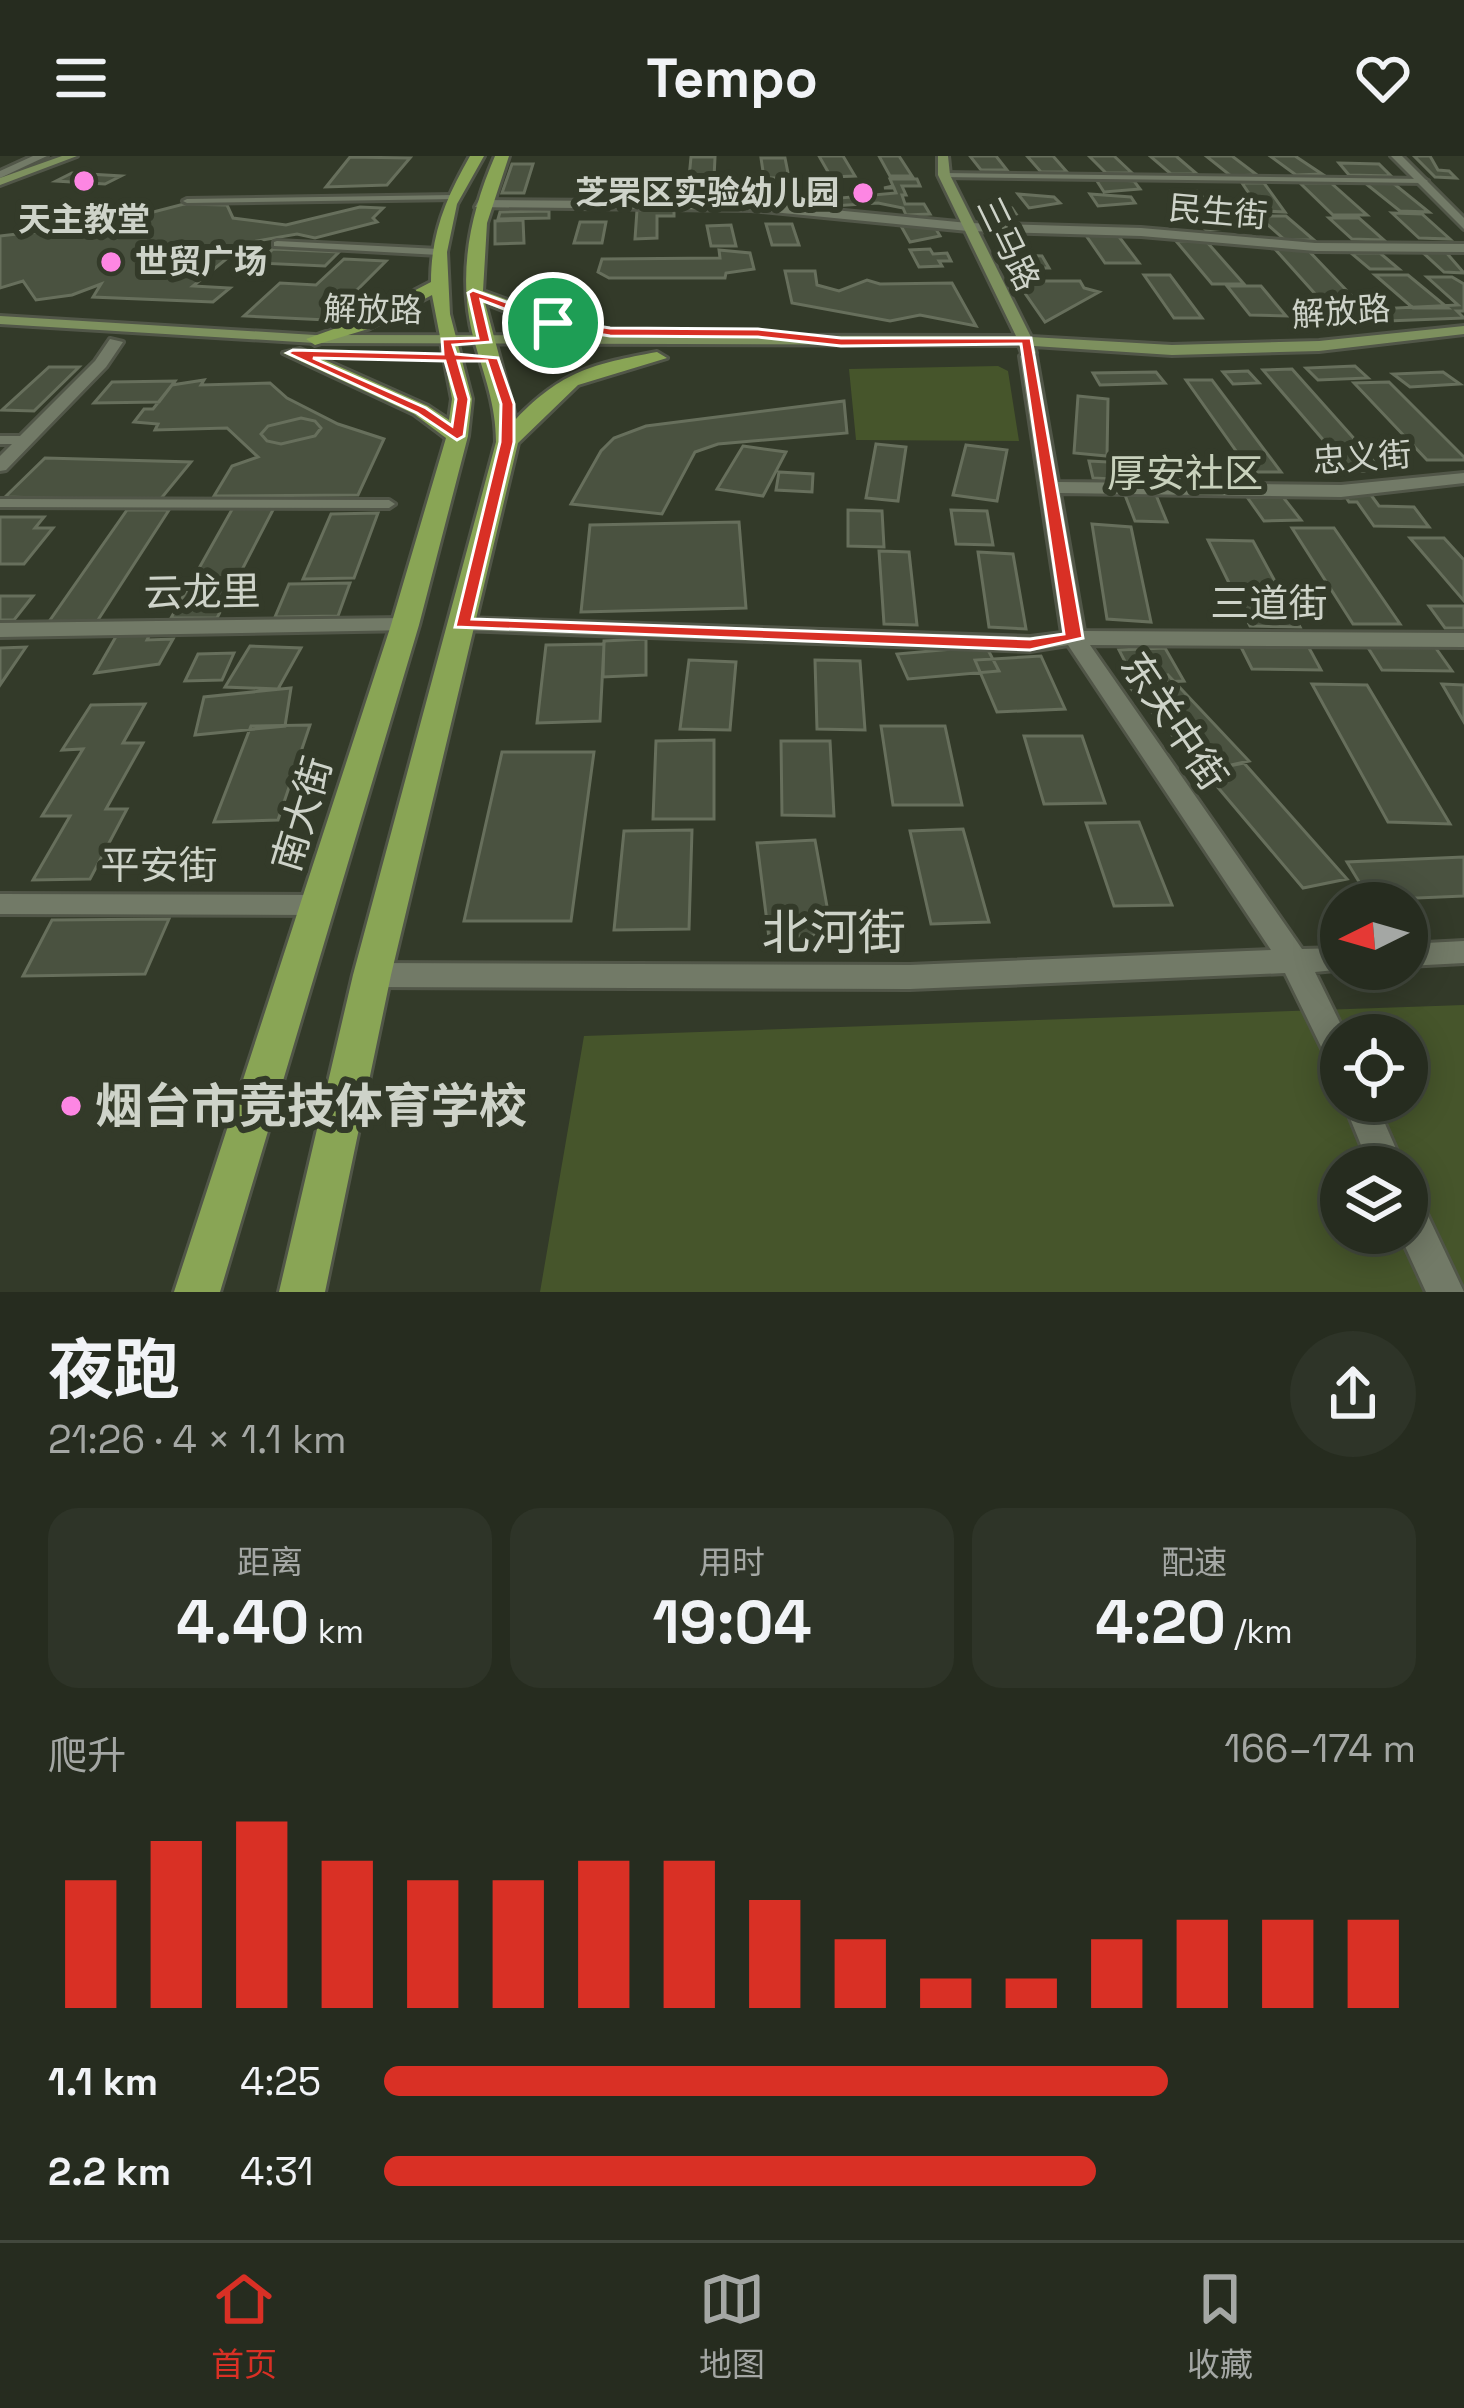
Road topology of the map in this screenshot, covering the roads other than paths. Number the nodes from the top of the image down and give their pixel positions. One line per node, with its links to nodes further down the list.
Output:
1 (42, 156): 7 (street)
2 (72, 156): 7 (main road)
3 (477, 156): 10 (main road, 南大街)
4 (502, 156): 12 (main road)
5 (943, 156): 8 (main road, 三马路)
6 (1396, 156): 9 (street)
7 (2, 175)
8 (944, 175): 9 (lane); 14 (main road, 三马路)
9 (1424, 181): 13 (street)
10 (454, 197): 11 (lane); 17 (main road, 南大街)
11 (187, 201)
12 (479, 204): 14 (street, 民生街); 19 (main road)
13 (1464, 225)
14 (968, 227): 16 (street, 民生街); 29 (main road, 三马路)
15 (277, 244): 17 (lane)
16 (1464, 248)
17 (439, 252): 18 (main road, 南大街)
18 (438, 285): 24 (main road); 30 (main road, 南大街)
19 (473, 293): 22 (main road); 28 (main road)
20 (0, 320): 24 (main road, 解放路)
21 (1464, 330): 29 (main road, 解放路)
22 (610, 332): 27 (main road); 28 (main road)
23 (0, 337): 26 (main road, 解放路)
24 (315, 339): 30 (main road, 解放路)
25 (1464, 341): 29 (main road, 解放路)
26 (115, 342): 31 (main road, 解放路); 35 (street)
27 (841, 342): 28 (main road, 解放路); 29 (main road, 解放路)
28 (497, 347): 30 (main road, 解放路); 32 (main road, 解放路); 36 (main road)
29 (1027, 348): 32 (main road, 解放路); 39 (street, 东关中街)
30 (448, 349): 31 (main road, 解放路); 33 (main road, 南大街)
31 (293, 353): 33 (main road)
32 (657, 358): 36 (main road)
33 (457, 436): 43 (main road, 南大街)
34 (0, 440): 35 (lane)
35 (26, 440): 37 (street)
36 (507, 442): 42 (main road)
37 (0, 466)
38 (1464, 478): 39 (street, 忠义街)
39 (1048, 487): 45 (street, 东关中街)
40 (0, 503): 41 (lane)
41 (389, 504)
42 (462, 624): 45 (street, 三道街); 53 (main road)
43 (405, 625): 44 (street, 云龙里); 48 (main road, 南大街)
44 (0, 630)
45 (1074, 638): 46 (street, 三道街); 52 (street, 东关中街)
46 (1464, 640)
47 (0, 904): 48 (street, 平安街)
48 (318, 905): 56 (main road, 南大街)
49 (1464, 952): 50 (street)
50 (1428, 954)
51 (1320, 960): 52 (street, 北河街)
52 (1295, 962): 53 (street, 北河街); 54 (street, 东关中街)
53 (372, 975): 57 (main road)
54 (1320, 1014)
55 (1427, 1254): 58 (street)
56 (197, 1292)
57 (302, 1292)
58 (1445, 1292)

